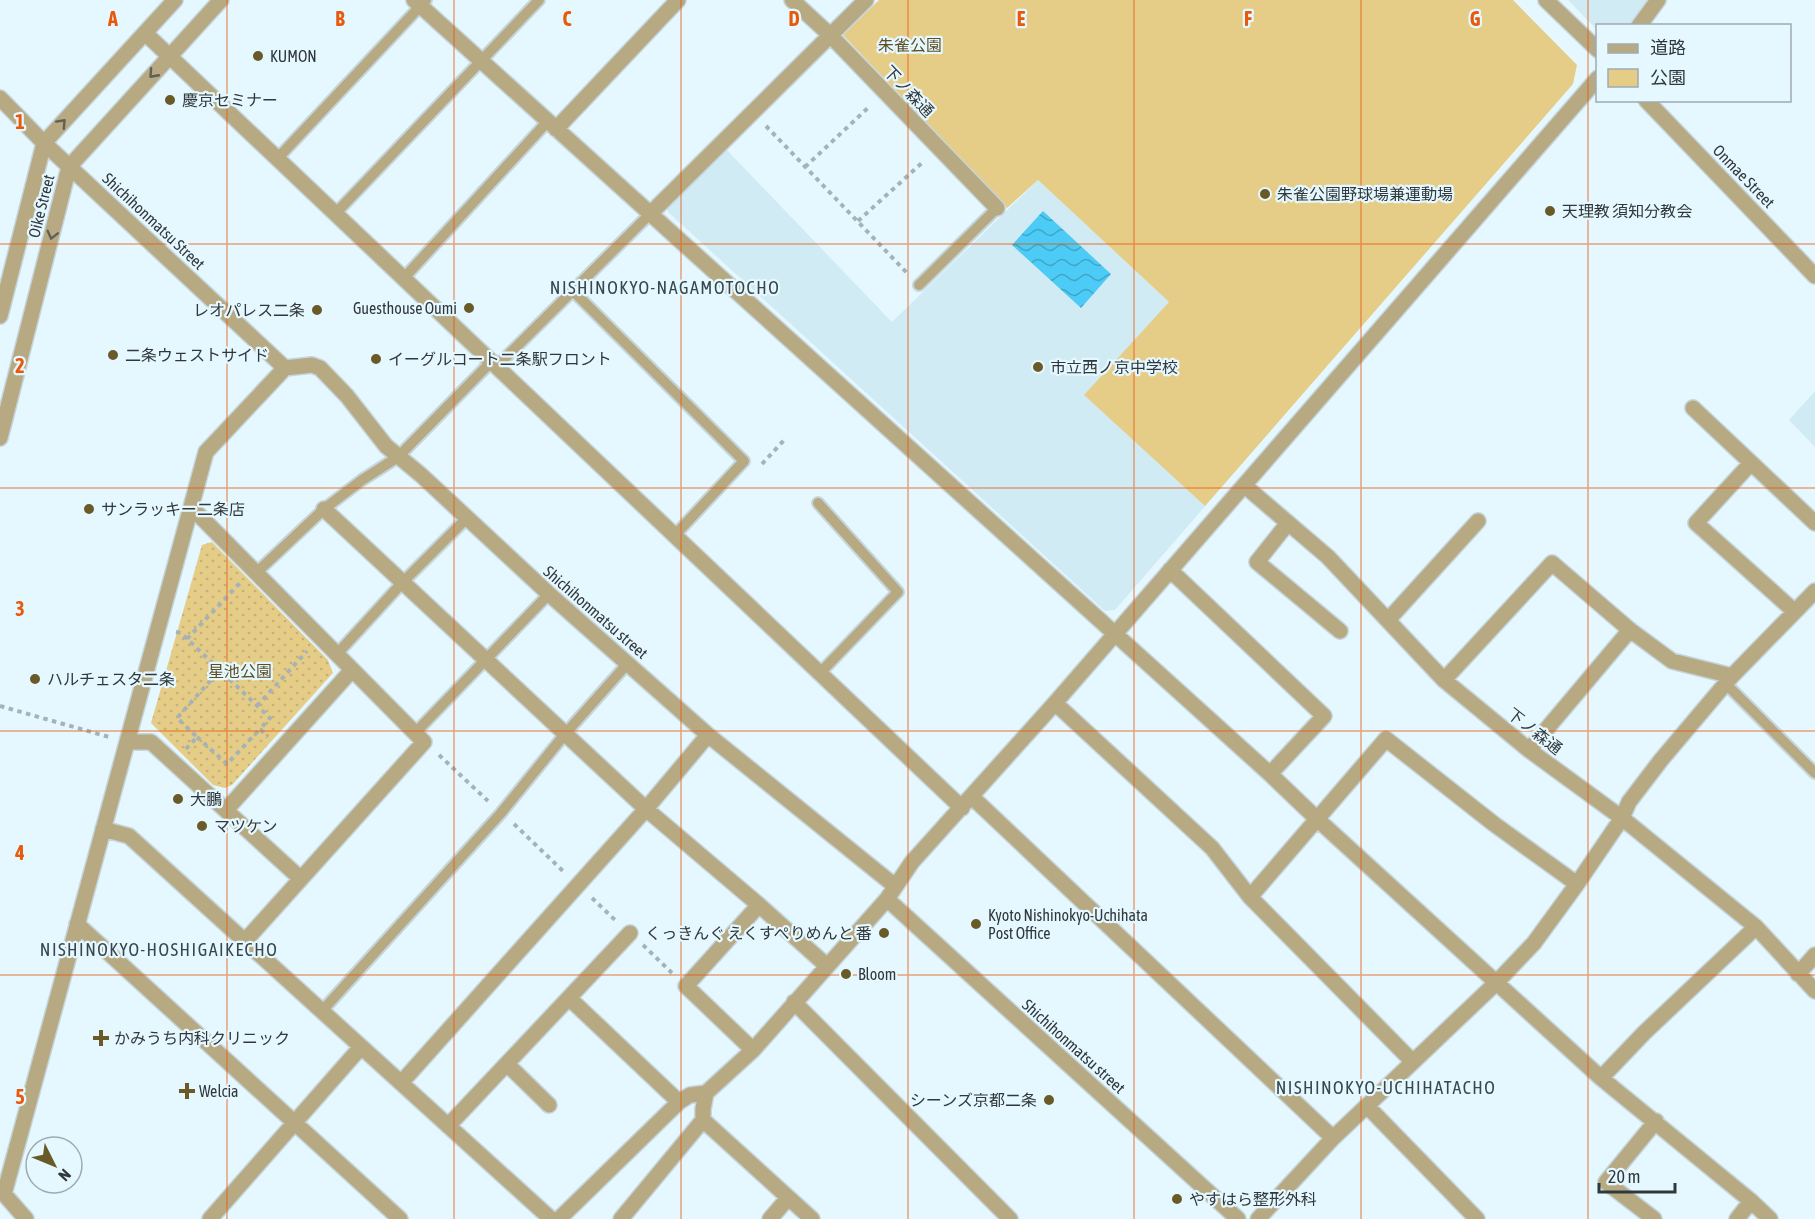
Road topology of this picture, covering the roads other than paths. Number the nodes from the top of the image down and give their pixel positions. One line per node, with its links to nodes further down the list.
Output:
1 (175, 0): 11 (street, Oike Street)
2 (221, 0): 14 (street, Oike Street)
3 (539, 0): 15 (lane)
4 (678, 0): 19 (street)
5 (792, 0): 12 (street, 下ノ森通)
6 (866, 0): 12 (street)
7 (1546, 0): 13 (street)
8 (1658, 0): 10 (street)
9 (420, 2): 15 (street); 21 (lane)
10 (1640, 24)
11 (146, 33): 14 (street); 20 (street, Oike Street, one-way to 11)
12 (830, 35): 23 (street, 下ノ森通); 25 (street)
13 (1596, 48)
14 (169, 57): 21 (street); 22 (street, Oike Street, one-way to 22)
15 (481, 61): 19 (street); 24 (lane)
16 (1596, 80): 37 (street)
17 (0, 98): 20 (street, Shichihonmatsu Street)
18 (1648, 102): 26 (street, Onmae Street)
19 (552, 125): 25 (street); 27 (lane)
20 (44, 143): 22 (street, Shichihonmatsu Street); 30 (street, Oike Street)
21 (277, 159): 24 (street)
22 (69, 167): 32 (street, Shichihonmatsu Street); 34 (street, Oike Street, one-way to 34)
23 (997, 208): 28 (lane)
24 (335, 214): 27 (street)
25 (650, 214): 29 (lane); 55 (street)
26 (1815, 276)
27 (404, 279): 31 (street)
28 (919, 285)
29 (573, 291): 31 (lane); 45 (lane)
30 (0, 316)
31 (493, 364): 35 (lane); 45 (street)
32 (285, 368): 35 (street, Shichihonmatsu street); 39 (street)
33 (1693, 408): 36 (street)
34 (0, 438)
35 (398, 457): 40 (lane); 41 (street, Shichihonmatsu street)
36 (1751, 463): 44 (street); 51 (street)
37 (1245, 486): 43 (street, 下ノ森通); 46 (street)
38 (818, 503): 60 (lane)
39 (191, 507): 47 (street); 67 (street)
40 (324, 509): 47 (lane); 48 (street)
41 (467, 518): 48 (lane); 50 (street, Shichihonmatsu street)
42 (1478, 521): 52 (street)
43 (1288, 523): 52 (street, 下ノ森通); 54 (street)
44 (1815, 524)
45 (675, 535): 60 (street)
46 (1170, 570): 55 (street); 70 (street)
47 (256, 573): 56 (street)
48 (402, 584): 56 (lane); 57 (street)
49 (1815, 591): 51 (street)
50 (549, 594): 57 (lane); 58 (street, Shichihonmatsu street)
51 (1794, 611): 62 (street)
52 (1388, 620): 61 (street, 下ノ森通)
53 (1630, 630): 61 (street); 62 (street); 68 (street)
54 (1340, 631)
55 (1114, 634): 63 (street); 70 (street)
56 (337, 654): 59 (street)
57 (486, 660): 64 (street); 66 (lane)
58 (628, 663): 64 (lane); 65 (street, Shichihonmatsu street)
59 (352, 670): 66 (street); 73 (street)
60 (821, 672): 71 (street)
61 (1444, 680): 68 (street, 下ノ森通)
62 (1729, 680): 69 (lane); 74 (street)
63 (1056, 703): 71 (street); 80 (street)
64 (565, 734): 72 (street); 93 (lane)
65 (708, 735): 72 (street); 79 (street, Shichihonmatsu street)
66 (420, 737): 77 (street)
67 (127, 742): 73 (street); 76 (street)
68 (1529, 750): 74 (street, 下ノ森通)
69 (1815, 773)
70 (1270, 774): 75 (street)
71 (967, 803): 79 (street); 108 (street)
72 (646, 809): 81 (street); 99 (street)
73 (226, 810): 77 (street)
74 (1622, 818): 78 (street); 83 (street, 下ノ森通)
75 (1317, 819): 78 (street); 80 (street); 89 (street)
76 (103, 829): 82 (street); 85 (street)
77 (301, 879): 85 (street)
78 (1577, 884): 89 (street)
79 (891, 892): 87 (street); 120 (street, Shichihonmatsu street)
80 (1250, 897): 96 (street)
81 (759, 905): 87 (street); 95 (street)
82 (77, 924): 106 (street); 111 (street)
83 (1756, 927): 88 (street, 下ノ森通); 98 (street)
84 (630, 933): 91 (street)
85 (245, 941): 93 (street)
86 (1815, 955): 88 (street)
87 (826, 966): 92 (street)
88 (1798, 974): 90 (street, 下ノ森通)
89 (1496, 983): 96 (street); 98 (street)
90 (1815, 991)
91 (569, 998): 97 (street); 101 (street)
92 (794, 1002): 95 (street); 119 (street)
93 (322, 1011): 94 (street)
94 (361, 1047): 99 (street); 106 (street)
95 (753, 1050): 100 (street)
96 (1413, 1062): 103 (street)
97 (507, 1064): 102 (street); 107 (street)
98 (1601, 1078): 105 (street)
99 (401, 1083): 107 (street)
100 (706, 1093): 101 (street); 104 (street)
101 (679, 1102): 115 (street)
102 (549, 1105)
103 (1366, 1106): 108 (street); 122 (street)
104 (703, 1120): 109 (street); 116 (street)
105 (1656, 1121): 110 (street); 123 (street)
106 (295, 1122): 112 (street); 113 (street)
107 (448, 1126): 114 (street)
108 (1334, 1138): 121 (street)
109 (788, 1198): 117 (street); 118 (street)
110 (1751, 1200): 124 (street); 125 (street)
111 (26, 1219)
112 (210, 1219)
113 (400, 1219)
114 (551, 1219)
115 (559, 1219)
116 (621, 1219)
117 (770, 1219)
118 (812, 1219)
119 (1010, 1219)
120 (1238, 1219)
121 (1258, 1219)
122 (1477, 1219)
123 (1654, 1219)
124 (1737, 1219)
125 (1770, 1219)

